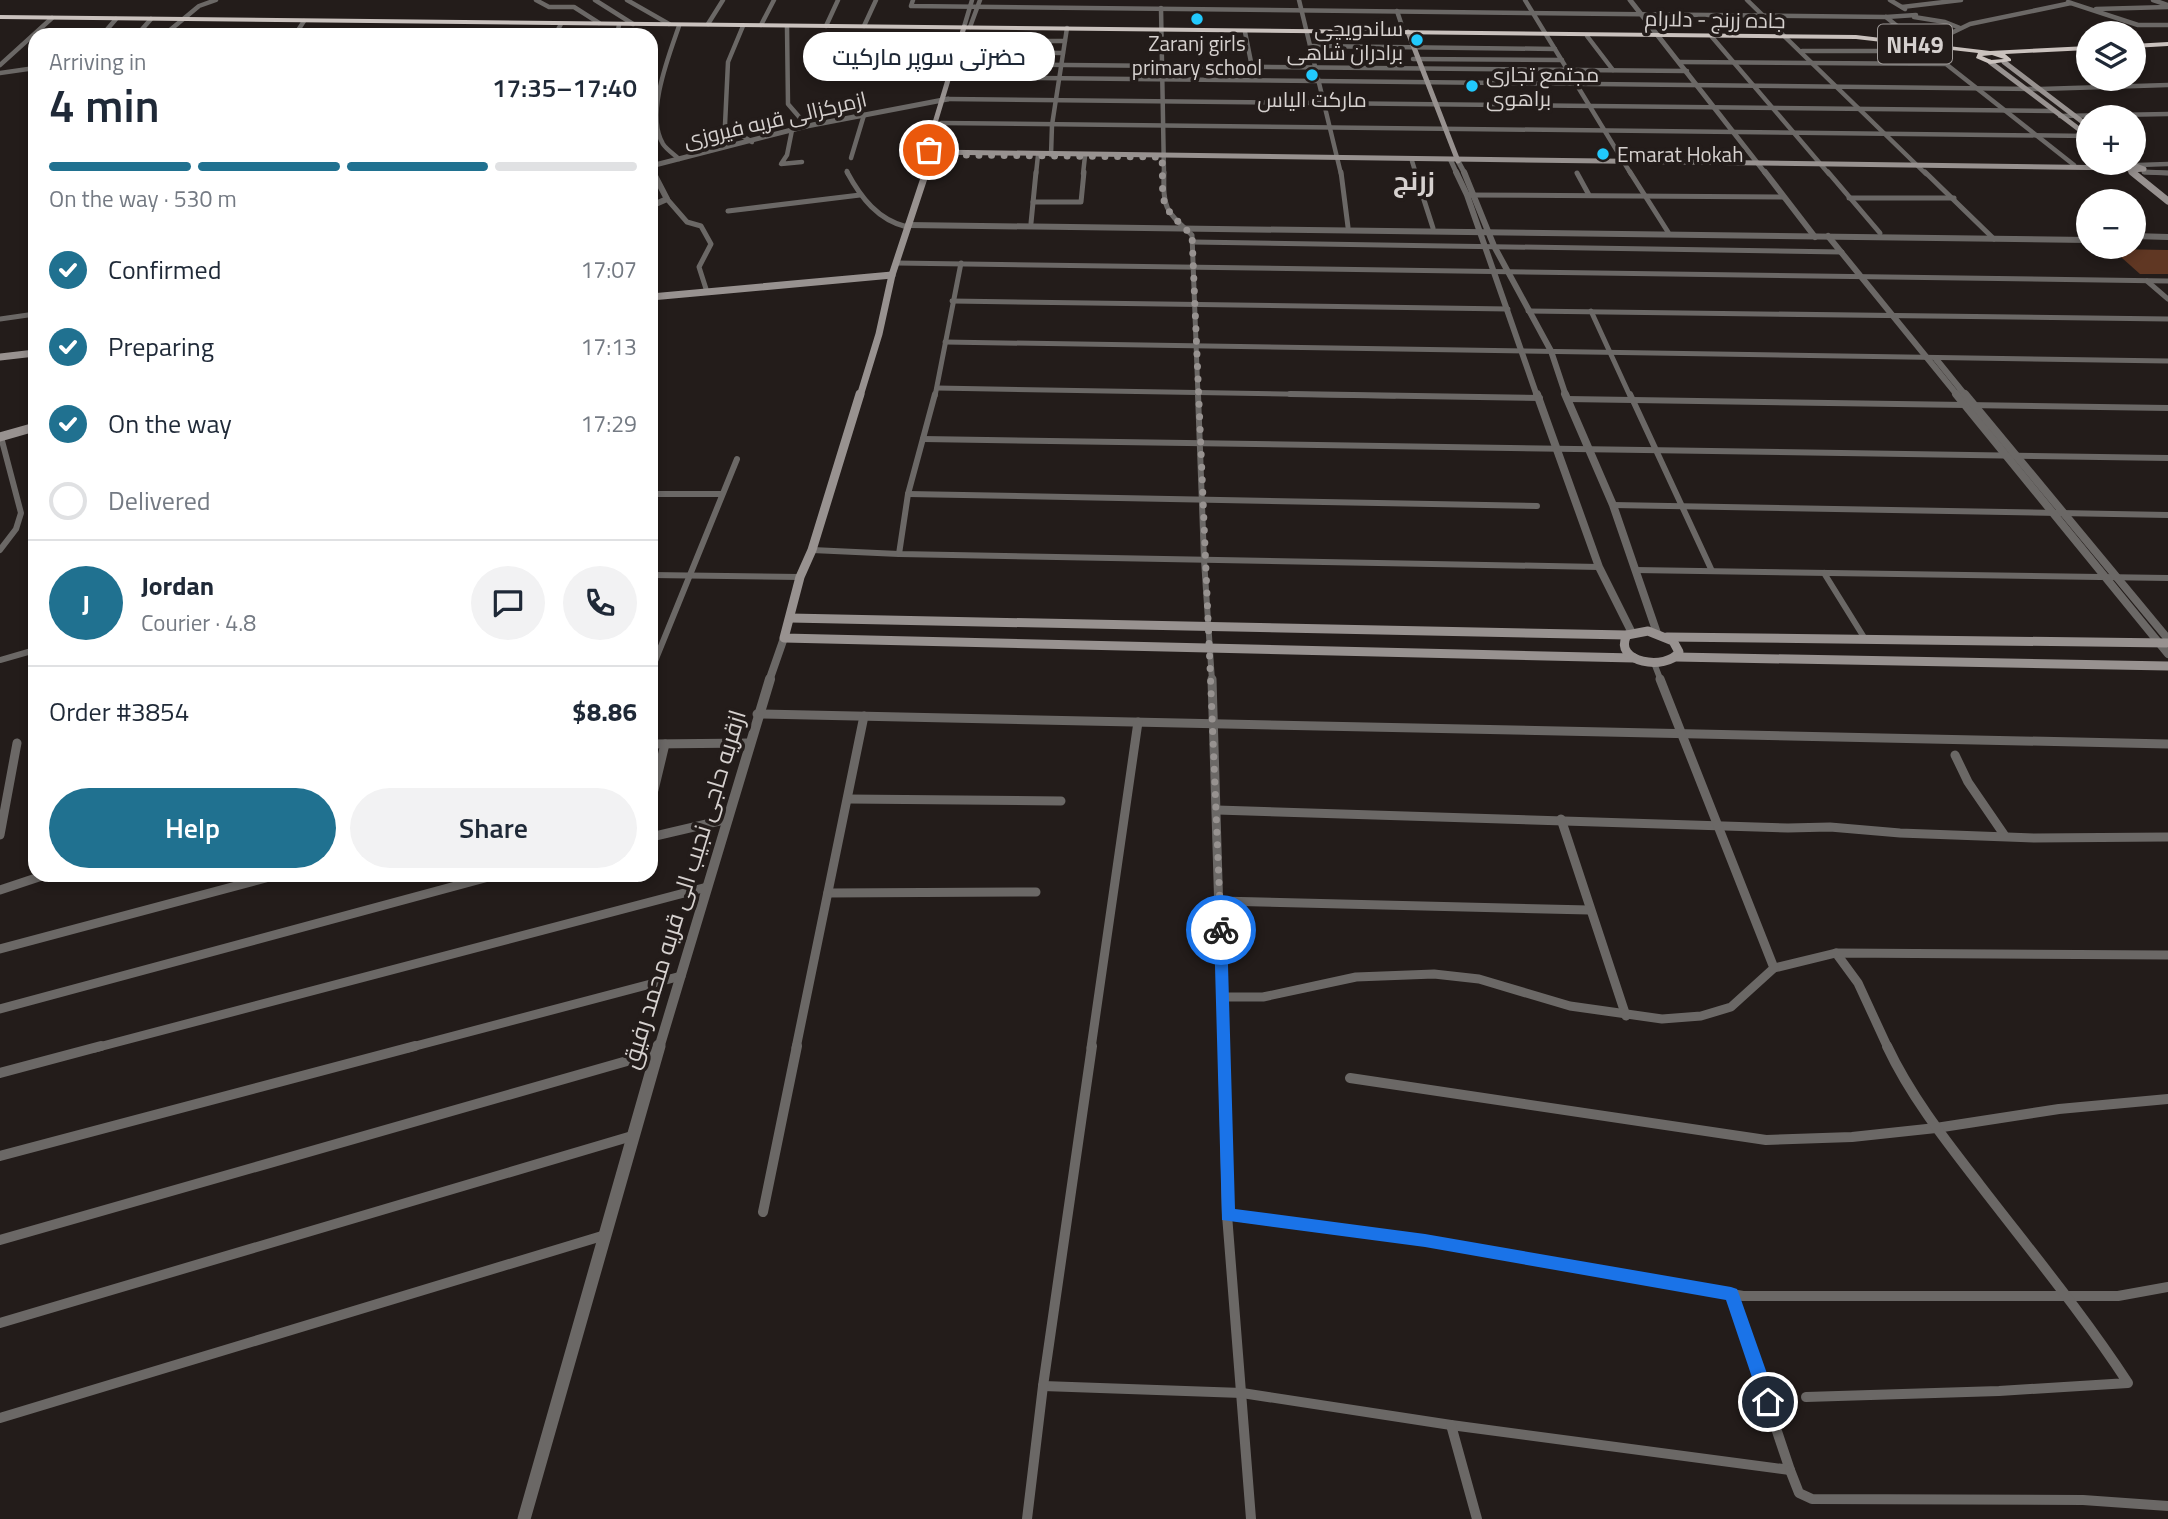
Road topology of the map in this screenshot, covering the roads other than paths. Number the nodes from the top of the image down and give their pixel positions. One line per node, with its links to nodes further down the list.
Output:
1 (216, 0): 40 (street)
2 (536, 0): 43 (street)
3 (595, 0): 45 (street)
4 (627, 0): 46 (street)
5 (723, 0): 47 (street)
6 (774, 0): 49 (street)
7 (838, 0): 53 (street)
8 (876, 0): 54 (street)
9 (913, 0): 23 (street)
10 (972, 0): 23 (street)
11 (980, 0): 24 (street)
12 (1072, 0): 27 (street)
13 (1299, 0): 29 (street)
14 (1525, 0): 31 (street)
15 (1630, 0): 32 (street)
16 (1747, 0): 33 (street)
17 (1890, 0): 26 (street)
18 (1961, 0): 26 (street)
19 (2062, 0): 21 (street)
20 (2153, 0): 25 (street)
21 (2071, 3): 28 (street); 64 (street)
22 (1161, 5): 27 (street); 29 (street); 66 (street)
23 (970, 6): 24 (street); 63 (street)
24 (979, 6): 27 (street); 63 (street)
25 (2168, 6): 28 (street)
26 (1902, 7): 35 (street)
27 (1073, 8)
28 (2089, 9): 50 (street)
29 (1302, 10): 30 (street); 69 (street)
30 (1396, 12): 31 (street); 67 (street)
31 (1531, 13): 32 (street); 70 (street)
32 (1641, 14): 33 (street); 71 (street)
33 (1762, 16): 34 (street); 74 (street)
34 (1886, 17): 35 (street); 75 (street)
35 (1914, 17): 64 (street)
36 (0, 18): 37 (highway, جاده زرنج - دلارام / NH49)
37 (52, 18): 38 (highway, جاده زرنج - دلارام / NH49); 56 (street)
38 (116, 19): 39 (highway, جاده زرنج - دلارام / NH49); 57 (street)
39 (151, 19): 40 (highway, جاده زرنج - دلارام / NH49); 58 (street)
40 (180, 19): 41 (highway, جاده زرنج - دلارام / NH49); 59 (street)
41 (304, 21): 42 (highway, جاده زرنج - دلارام / NH49); 60 (street)
42 (432, 22): 43 (highway, جاده زرنج - دلارام / NH49); 44 (highway, جاده زرنج - دلارام / NH49)
43 (599, 23): 45 (highway, جاده زرنج - دلارام / NH49)
44 (561, 24): 48 (highway, جاده زرنج - دلارام / NH49); 61 (street)
45 (633, 24): 46 (highway, جاده زرنج - دلارام / NH49)
46 (669, 24): 47 (highway, جاده زرنج - دلارام / NH49)
47 (708, 24): 49 (highway, جاده زرنج - دلارام / NH49)
48 (618, 25): 51 (highway, جاده زرنج - دلارام / NH49); 62 (street)
49 (761, 25): 53 (highway, جاده زرنج - دلارام / NH49)
50 (2168, 25)
51 (679, 26): 52 (highway, جاده زرنج - دلارام / NH49); 131 (street)
52 (743, 26): 55 (highway, جاده زرنج - دلارام / NH49); 160 (street)
53 (826, 26): 54 (highway, جاده زرنج - دلارام / NH49)
54 (864, 26): 63 (highway, جاده زرنج - دلارام / NH49)
55 (787, 27): 63 (highway, جاده زرنج - دلارام / NH49); 147 (street)
56 (41, 28)
57 (108, 28)
58 (143, 28)
59 (171, 28)
60 (300, 28)
61 (559, 28)
62 (618, 28)
63 (967, 28): 65 (highway, جاده زرنج - دلارام / NH49); 77 (main road); 98 (main road)
64 (1960, 28): 75 (street)
65 (1067, 29): 66 (highway, جاده زرنج - دلارام / NH49); 78 (street)
66 (1160, 30): 68 (highway, جاده زرنج - دلارام / NH49); 69 (highway, جاده زرنج - دلارام / NH49); 105 (street)
67 (1405, 31): 69 (highway, جاده زرنج - دلارام / NH49); 70 (highway, جاده زرنج - دلارام / NH49); 83 (main road)
68 (1245, 32): 69 (highway, جاده زرنج - دلارام / NH49); 106 (street)
69 (1306, 32): 81 (street)
70 (1543, 34): 71 (highway, جاده زرنج - دلارام / NH49); 72 (highway, جاده زرنج - دلارام / NH49); 84 (street)
71 (1655, 35): 72 (highway, جاده زرنج - دلارام / NH49); 73 (highway, جاده زرنج - دلارام / NH49); 74 (highway, جاده زرنج - دلارام / NH49); 99 (street)
72 (1587, 36): 112 (street)
73 (1712, 37): 74 (highway, جاده زرنج - دلارام / NH49); 100 (street)
74 (1782, 37): 79 (highway, جاده زرنج - دلارام / NH49); 87 (street); 89 (highway, جاده زرنج - دلارام / NH49)
75 (1911, 38): 79 (street)
76 (28, 40): 104 (street)
77 (966, 41): 78 (street); 90 (main road)
78 (1065, 41): 91 (street)
79 (1919, 42): 92 (highway, جاده زرنج - دلارام / NH49)
80 (2168, 45): 82 (highway)
81 (1311, 46): 83 (street); 107 (street)
82 (2146, 46)
83 (1410, 47): 84 (street); 94 (main road)
84 (1555, 49): 96 (street)
85 (2076, 49): 92 (highway, جاده زرنج - دلارام / NH49)
86 (2076, 50): 95 (highway, جاده زرنج - دلارام / NH49)
87 (1802, 51): 88 (street); 101 (street)
88 (1928, 51): 89 (street); 103 (street)
89 (1948, 51): 97 (highway, جاده زرنج - دلارام / NH49)
90 (963, 52): 91 (street); 98 (main road)
91 (1063, 53): 102 (street)
92 (1990, 53): 95 (highway, NH49); 97 (highway, NH49)
93 (822, 57): 98 (street)
94 (1415, 59): 96 (street); 108 (main road)
95 (2005, 59): 97 (highway, NH49); 127 (main road)
96 (1562, 60): 111 (street)
97 (1988, 61): 126 (main road)
98 (957, 62): 102 (street); 115 (main road)
99 (1679, 62): 100 (street); 113 (street)
100 (1735, 62): 101 (street); 122 (street)
101 (1812, 62): 103 (street); 123 (street)
102 (1062, 64): 105 (street); 116 (street)
103 (1946, 64): 125 (street)
104 (0, 65)
105 (1161, 66): 106 (street); 117 (street)
106 (1252, 66): 107 (street)
107 (1316, 67): 108 (street); 118 (street)
108 (1418, 68): 111 (street); 119 (main road)
109 (28, 69): 114 (street)
110 (823, 70): 115 (street)
111 (1567, 70): 112 (street); 120 (street)
112 (1613, 70): 113 (street)
113 (1687, 71): 121 (street)
114 (0, 73)
115 (953, 74): 116 (street); 128 (main road)
116 (1059, 78): 117 (street); 129 (street)
117 (1163, 78): 118 (street); 130 (street)
118 (1320, 80): 119 (street); 132 (street)
119 (1423, 81): 120 (street); 133 (main road)
120 (1573, 82): 121 (street); 134 (street)
121 (1695, 84): 122 (street); 135 (street)
122 (1754, 85): 123 (street); 136 (street)
123 (1835, 85): 125 (street); 137 (street)
124 (2168, 85): 127 (street)
125 (1975, 87): 126 (street); 138 (street)
126 (2024, 88): 127 (street); 139 (main road)
127 (2040, 89): 144 (main road)
128 (945, 100): 129 (street); 142 (street, ازمرکزالی قریه فیروزی); 145 (main road); 162 (main road)
129 (1056, 101): 130 (street); 146 (street)
130 (1163, 101): 132 (street); 148 (street)
131 (658, 102)
132 (1325, 104): 133 (street); 150 (street)
133 (1432, 105): 134 (street); 152 (main road)
134 (1588, 106): 135 (street); 153 (street)
135 (1713, 108): 136 (street); 154 (street)
136 (1774, 108): 137 (street); 155 (street)
137 (1862, 110): 138 (street); 156 (street)
138 (2006, 111): 139 (street); 157 (street)
139 (2054, 111): 143 (main road)
140 (2168, 114): 144 (street)
141 (658, 115): 159 (street)
142 (864, 115): 147 (street, ازمرکزالی قریه فیروزی); 167 (street)
143 (2060, 116): 144 (street); 149 (main road)
144 (2075, 116)
145 (941, 123): 146 (street); 162 (main road)
146 (1052, 125): 148 (street); 163 (street)
147 (807, 126): 151 (street, ازمرکزالی قریه فیروزی)
148 (1165, 126): 150 (street); 166 (street)
149 (2076, 127)
150 (1330, 129): 152 (street); 168 (street)
151 (792, 130): 160 (street, ازمرکزالی قریه فیروزی); 173 (street)
152 (1443, 130): 153 (street); 170 (main road)
153 (1605, 132): 154 (street); 172 (street)
154 (1734, 134): 155 (street); 174 (street)
155 (1797, 134): 156 (street); 175 (street)
156 (1889, 135): 157 (street); 178 (street)
157 (2037, 136): 158 (street); 179 (street)
158 (2076, 136)
159 (661, 142): 161 (street); 169 (street)
160 (752, 142): 169 (street, ازمرکزالی قریه فیروزی)
161 (658, 143)
162 (934, 151): 163 (main road); 164 (main road); 205 (main road, ازقریه حاجی نجیب الی قریه محمد رفیق)
163 (1051, 154): 164 (main road); 165 (main road); 166 (main road)
164 (1038, 155): 201 (street)
165 (1085, 156): 166 (main road); 201 (street)
166 (1162, 156): 168 (main road); 206 (street)
167 (851, 158)
168 (1339, 158): 170 (main road); 171 (main road); 207 (street)
169 (678, 159): 177 (street, ازمرکزالی قریه فیروزی)
170 (1454, 160): 171 (main road); 172 (main road); 192 (street); 193 (street)
171 (1412, 161): 208 (street)
172 (1623, 161): 174 (main road); 195 (street)
173 (802, 162)
174 (1757, 163): 175 (main road); 196 (street)
175 (1821, 164): 178 (main road); 197 (street)
176 (2168, 164): 180 (street)
177 (658, 165)
178 (1920, 165): 181 (main road); 198 (street)
179 (2074, 165): 181 (main road)
180 (2146, 165)
181 (2044, 166): 182 (main road)
182 (2076, 166)
183 (2146, 169): 186 (street)
184 (846, 171): 191 (street)
185 (1577, 173): 194 (street)
186 (2168, 173)
187 (2141, 175): 200 (main road)
188 (2144, 175): 190 (main road)
189 (658, 186): 199 (street, ازمرکزالی قریه فیروزی)
190 (2168, 191)
191 (860, 195): 203 (street); 205 (street)
192 (1467, 195): 193 (street); 209 (street)
193 (1475, 195): 194 (street); 209 (street)
194 (1589, 195): 195 (street)
195 (1645, 196): 196 (street); 210 (street)
196 (1784, 197): 212 (street)
197 (1849, 198): 198 (street); 211 (street)
198 (1954, 198): 214 (street)
199 (667, 200): 202 (street); 231 (street)
200 (2168, 201)
201 (1033, 202): 204 (street)
202 (658, 203)
203 (728, 211)
204 (1031, 223): 205 (street); 206 (street)
205 (908, 225): 206 (street); 222 (main road, ازقریه حاجی نجیب الی قریه محمد رفیق)
206 (1183, 227): 207 (street); 209 (street); 218 (street)
207 (1348, 227): 208 (street)
208 (1433, 228): 209 (street)
209 (1483, 231): 210 (street); 212 (street); 219 (street); 220 (street)
210 (1668, 232): 212 (street)
211 (1880, 233): 213 (street); 214 (street)
212 (1814, 235): 213 (street)
213 (1830, 235): 214 (street); 221 (street); 228 (street)
214 (1992, 237): 215 (street)
215 (2076, 238)
216 (2146, 238): 217 (street)
217 (2168, 239)
218 (1193, 242): 219 (street); 224 (street)
219 (1483, 246): 220 (street); 225 (street)
220 (1494, 246): 221 (street); 226 (street)
221 (1842, 252): 228 (street)
222 (896, 263): 223 (street); 227 (main road, ازقریه حاجی نجیب الی قریه محمد رفیق)
223 (961, 263): 224 (street); 234 (street)
224 (1194, 267): 225 (street); 235 (street)
225 (1492, 271): 226 (street); 236 (street)
226 (1509, 271): 228 (street); 237 (street)
227 (891, 275): 231 (main road); 281 (main road, ازقریه حاجی نجیب الی قریه محمد رفیق)
228 (1863, 275): 229 (street); 240 (street)
229 (2147, 281): 230 (street); 233 (street)
230 (2168, 281)
231 (707, 292): 232 (main road)
232 (658, 296)
233 (2168, 299)
234 (952, 301): 235 (street); 243 (street)
235 (1196, 304): 236 (street); 244 (street)
236 (1508, 309): 245 (street)
237 (1528, 311): 238 (street); 246 (street)
238 (1591, 311): 240 (street); 247 (street)
239 (28, 315): 241 (street)
240 (1896, 315): 242 (street); 250 (street)
241 (0, 319)
242 (2168, 319)
243 (945, 342): 244 (street); 252 (street)
244 (1197, 348): 245 (street); 253 (street)
245 (1522, 351): 246 (street); 254 (street)
246 (1551, 351): 247 (street); 255 (street)
247 (1610, 353): 250 (street); 256 (street)
248 (28, 354): 249 (main road)
249 (0, 356)
250 (1931, 357): 251 (street); 257 (street)
251 (2168, 361)
252 (937, 388): 253 (street); 261 (street)
253 (1198, 391): 254 (street); 262 (street)
254 (1540, 398): 264 (street)
255 (1567, 399): 256 (street); 265 (street)
256 (1632, 400): 257 (street); 263 (street)
257 (1969, 405): 258 (street); 266 (street); 267 (street)
258 (2168, 408)
259 (28, 429): 260 (main road)
260 (0, 437): 280 (street)
261 (923, 439): 262 (street); 271 (street)
262 (1200, 443): 264 (street); 273 (street)
263 (1655, 448): 265 (street); 266 (street); 276 (street)
264 (1556, 449): 265 (street); 284 (street)
265 (1589, 450): 274 (street)
266 (2005, 455): 267 (street); 277 (street)
267 (2015, 456): 268 (street); 278 (street)
268 (2168, 458)
269 (737, 459): 270 (street)
270 (722, 494): 272 (street); 289 (street)
271 (908, 494): 273 (street); 282 (street)
272 (658, 496)
273 (1202, 499): 275 (street); 283 (street)
274 (1613, 505): 276 (street); 285 (street)
275 (1537, 506)
276 (1681, 506): 277 (street); 286 (street)
277 (2052, 513): 278 (street); 291 (street)
278 (2062, 513): 279 (street); 292 (street)
279 (2168, 515)
280 (0, 550)
281 (812, 550): 282 (street); 290 (main road, ازقریه حاجی نجیب الی قریه محمد رفیق)
282 (899, 554): 283 (street)
283 (1204, 560): 284 (street); 295 (street)
284 (1599, 567): 296 (street)
285 (1635, 570): 286 (street); 297 (street)
286 (1712, 571): 287 (street)
287 (1824, 573): 291 (street); 299 (street)
288 (658, 575): 289 (street)
289 (690, 575): 290 (street); 304 (street)
290 (800, 577): 294 (main road, ازقریه حاجی نجیب الی قریه محمد رفیق)
291 (2104, 577): 292 (street); 300 (street)
292 (2116, 577): 293 (street); 300 (street)
293 (2168, 578)
294 (790, 618): 295 (main road); 298 (main road, ازقریه حاجی نجیب الی قریه محمد رفیق)
295 (1210, 627): 296 (main road); 301 (street)
296 (1630, 634): 297 (main road); 306 (main road)
297 (1662, 635): 299 (main road); 305 (main road)
298 (784, 638): 301 (main road); 310 (street, ازقریه حاجی نجیب الی قریه محمد رفیق)
299 (1865, 639): 300 (main road)
300 (2165, 642): 303 (street)
301 (1211, 646): 306 (main road); 313 (street)
302 (28, 652): 307 (street)
303 (2168, 653)
304 (658, 654)
305 (1676, 657): 308 (main road); 309 (main road)
306 (1634, 658): 308 (main road)
307 (0, 660)
308 (1654, 663): 314 (street)
309 (2168, 666)
310 (757, 714): 311 (street); 316 (street, ازقریه حاجی نجیب الی قریه محمد رفیق)
311 (864, 716): 312 (street); 322 (street)
312 (1138, 722): 313 (street); 364 (street)
313 (1214, 723): 314 (street); 324 (street)
314 (1681, 734): 319 (street); 327 (street)
315 (17, 743): 328 (street)
316 (750, 743): 318 (street); 325 (street, ازقریه حاجی نجیب الی قریه محمد رفیق)
317 (658, 744): 318 (street)
318 (665, 744): 321 (street)
319 (2168, 744)
320 (1955, 755): 330 (street)
321 (658, 773)
322 (848, 799): 323 (street); 338 (street)
323 (1061, 801)
324 (1217, 810): 326 (street); 339 (street)
325 (728, 819): 329 (street); 335 (street, ازقریه حاجی نجیب الی قریه محمد رفیق)
326 (1560, 819): 327 (street); 340 (street)
327 (1715, 824): 330 (street); 344 (street)
328 (0, 835)
329 (658, 835)
330 (2005, 836): 331 (street)
331 (2168, 837)
332 (28, 881): 336 (street)
333 (251, 882): 341 (street)
334 (470, 882): 347 (street)
335 (707, 887): 345 (street, ازقریه حاجی نجیب الی قریه محمد رفیق); 350 (street)
336 (0, 890)
337 (1036, 892): 338 (street)
338 (828, 893): 356 (street)
339 (1219, 901): 340 (street); 346 (street)
340 (1589, 910): 348 (street)
341 (0, 949)
342 (1836, 953): 343 (street); 344 (street); 353 (street)
343 (2168, 955)
344 (1774, 968): 348 (street)
345 (681, 976): 349 (street, ازقریه حاجی نجیب الی قریه محمد رفیق); 355 (street)
346 (1224, 997): 348 (street); 357 (street)
347 (0, 1009)
348 (1626, 1016)
349 (655, 1053): 354 (street, ازقریه حاجی نجیب الی قریه محمد رفیق); 359 (street)
350 (0, 1073)
351 (1350, 1078): 353 (street)
352 (2168, 1100): 353 (street)
353 (1936, 1128): 362 (street)
354 (632, 1136): 358 (street, ازقریه حاجی نجیب الی قریه محمد رفیق); 363 (street)
355 (0, 1156)
356 (763, 1212)
357 (1227, 1215): 361 (street); 365 (street)
358 (602, 1236): 367 (street); 371 (street, ازقریه حاجی نجیب الی قریه محمد رفیق)
359 (0, 1240)
360 (2168, 1287): 362 (street)
361 (1731, 1294): 362 (street); 369 (street)
362 (2065, 1296): 366 (street)
363 (0, 1324)
364 (1043, 1386): 365 (street); 372 (street)
365 (1242, 1393): 368 (street); 373 (street)
366 (1806, 1397)
367 (0, 1418)
368 (1451, 1425): 369 (street); 374 (street)
369 (1790, 1470): 370 (street)
370 (2168, 1506)
371 (524, 1519)
372 (1027, 1519)
373 (1251, 1519)
374 (1477, 1519)

